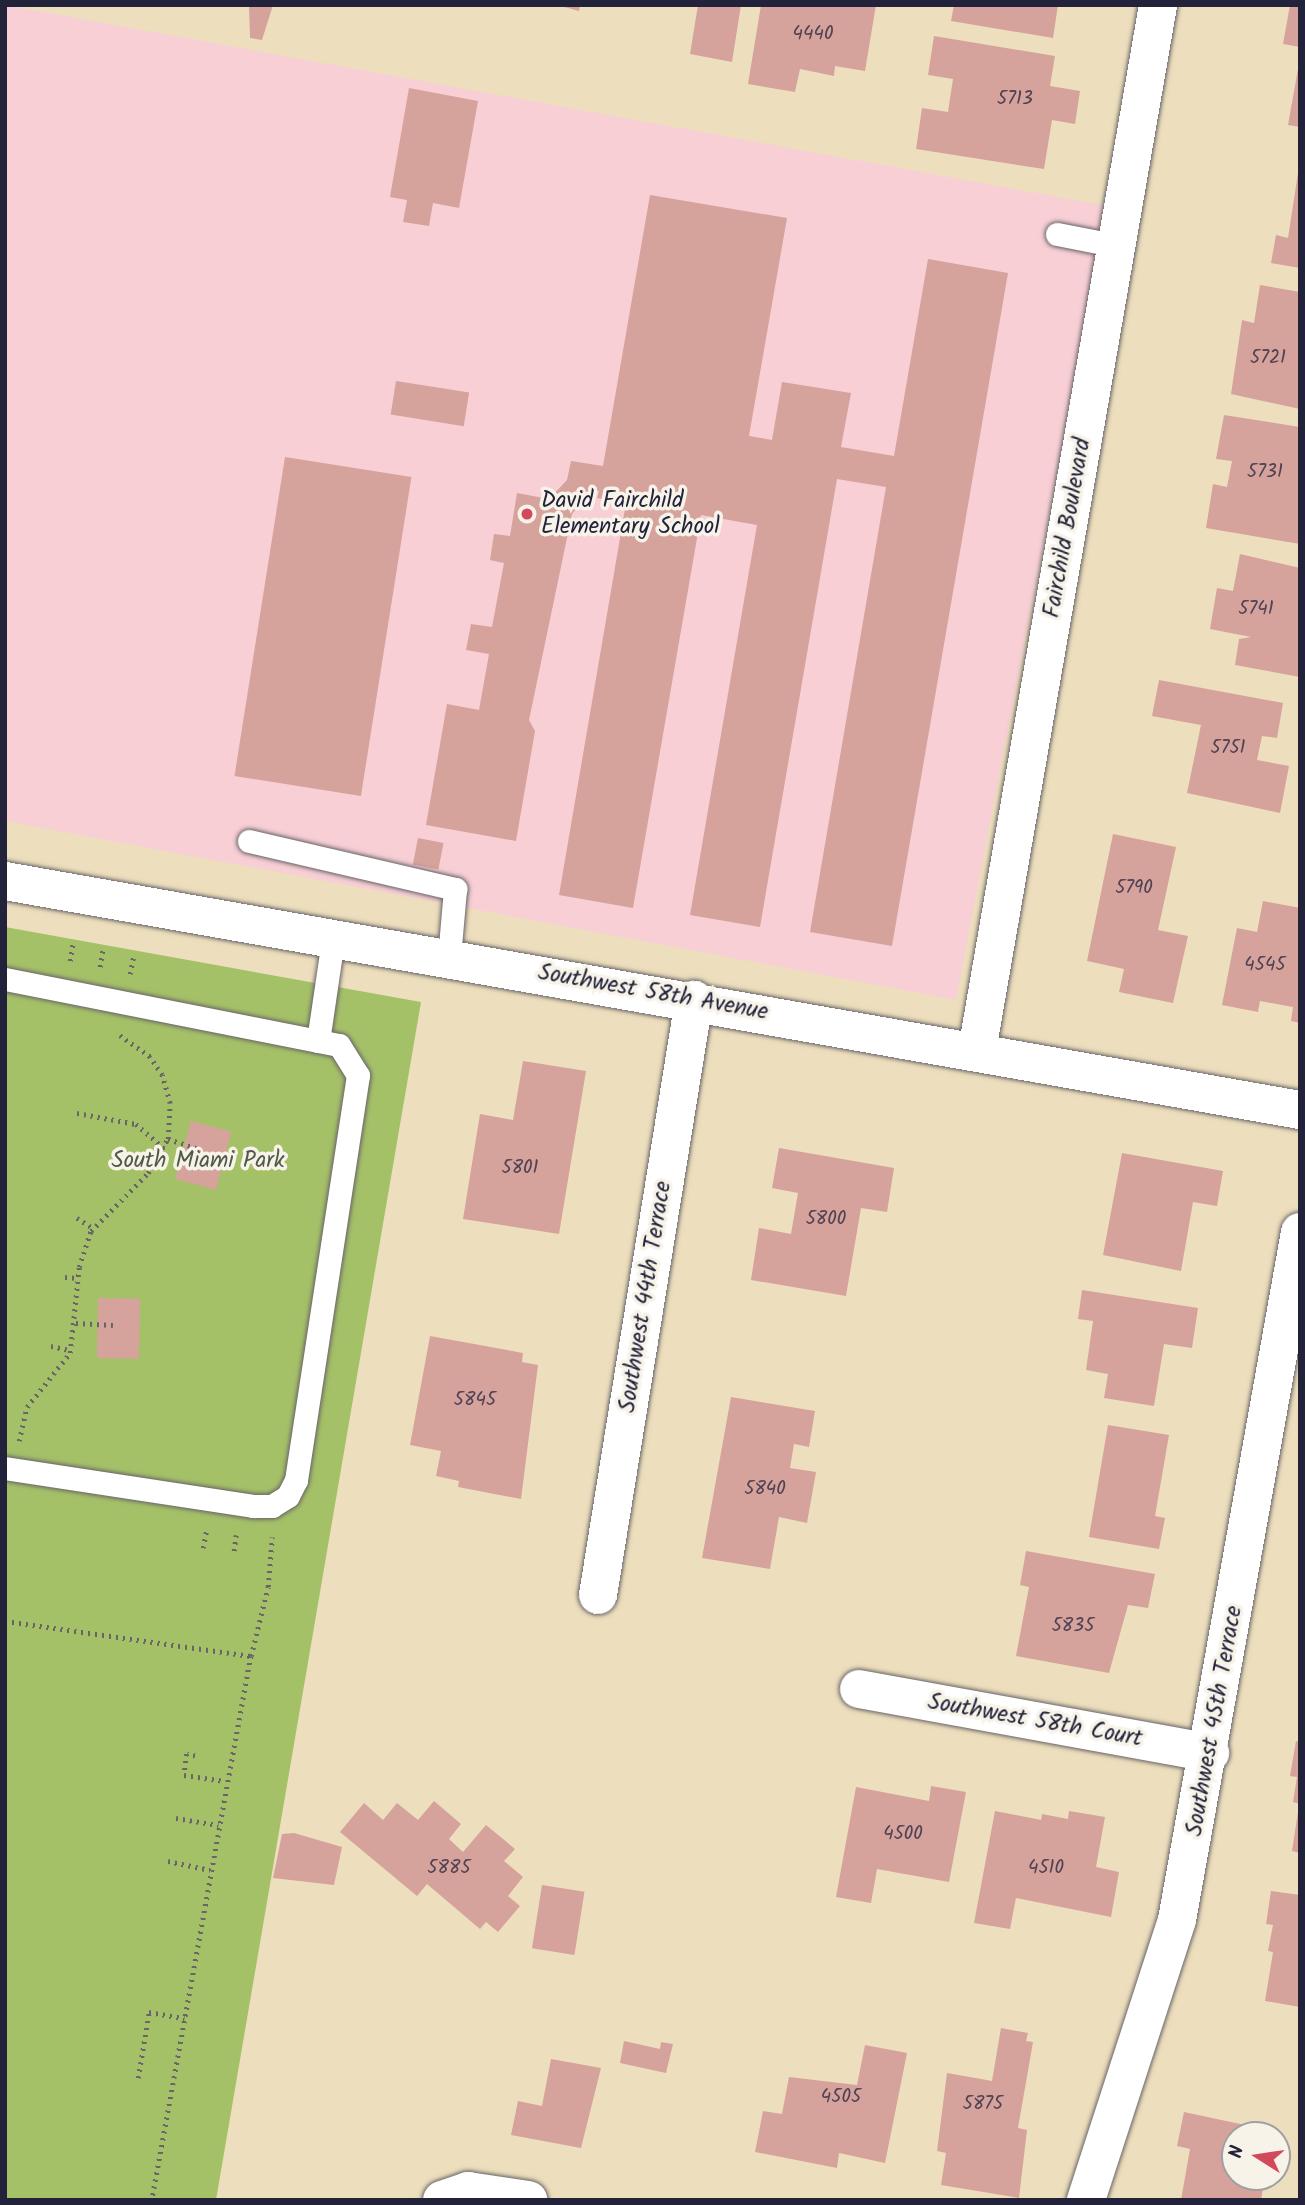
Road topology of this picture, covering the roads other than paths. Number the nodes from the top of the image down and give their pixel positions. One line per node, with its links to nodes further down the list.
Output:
1 (1158, 5): 3 (street, Fairchild Boulevard)
2 (1057, 234): 3 (lane)
3 (1118, 246): 11 (street, Fairchild Boulevard)
4 (249, 841): 7 (lane)
5 (5, 881): 6 (street, Southwest 58th Avenue)
6 (333, 939): 7 (street, Southwest 58th Avenue); 10 (lane)
7 (449, 958): 9 (street, Southwest 58th Avenue)
8 (5, 979): 10 (lane)
9 (694, 1000): 11 (street, Southwest 58th Avenue); 15 (street, Southwest 44th Terrace)
10 (317, 1041): 14 (lane)
11 (977, 1051): 12 (street, Southwest 58th Avenue)
12 (1300, 1110)
13 (1300, 1232): 17 (street, Southwest 45th Terrace)
14 (5, 1468)
15 (598, 1595)
16 (859, 1689): 17 (street, Southwest 58th Court)
17 (1210, 1753): 20 (street, Southwest 45th Terrace)
18 (442, 2200): 19 (street)
19 (528, 2200)
20 (1086, 2200)

